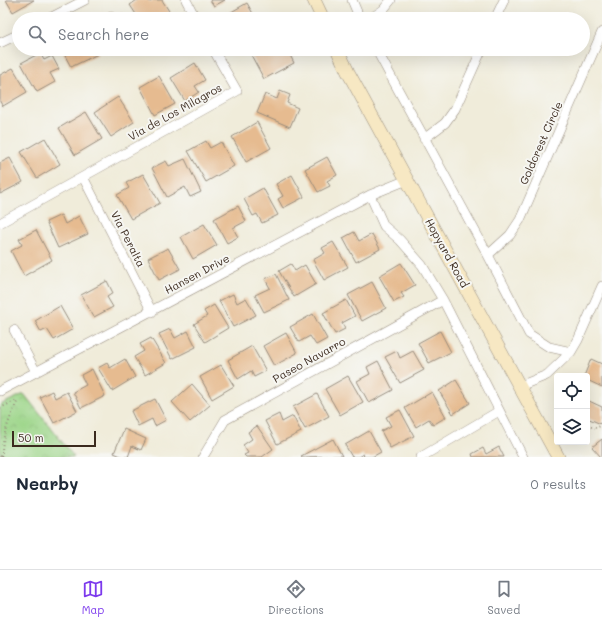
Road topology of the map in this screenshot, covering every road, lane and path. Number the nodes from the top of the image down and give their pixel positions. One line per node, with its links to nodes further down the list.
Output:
1 (85, 0): 7 (street)
2 (186, 0): 8 (street)
3 (314, 0): 9 (main road)
4 (352, 0): 10 (street)
5 (391, 0): 11 (street)
6 (504, 0): 12 (street)
7 (62, 12)
8 (192, 12)
9 (320, 12)
10 (357, 12)
11 (380, 12)
12 (498, 12)
13 (602, 32): 25 (street, Goldcrest Circle)
14 (12, 37): 15 (street)
15 (0, 43)
16 (217, 56): 21 (street, Via de Los Milagros)
17 (340, 56): 22 (main road, Hopyard Road)
18 (380, 56): 20 (street)
19 (479, 56): 20 (street)
20 (424, 139): 25 (street)
21 (83, 177): 24 (street); 28 (street, Via Peralta)
22 (407, 180): 23 (street, Hansen Drive); 32 (main road, Hopyard Road)
23 (370, 195): 27 (street); 28 (street, Hansen Drive)
24 (0, 223)
25 (488, 255): 30 (street)
26 (602, 286): 30 (street)
27 (443, 300): 35 (street); 39 (street, Paseo Navarro)
28 (152, 312): 31 (street, Hansen Drive)
29 (14, 330): 31 (street)
30 (571, 352): 32 (street)
31 (36, 372): 33 (street, Hansen Drive)
32 (520, 386): 42 (main road, Hopyard Road)
33 (0, 391)
34 (0, 408): 38 (path)
35 (499, 412): 40 (street); 41 (street)
36 (602, 425): 37 (path)
37 (590, 427)
38 (1, 456)
39 (203, 457)
40 (421, 457)
41 (523, 457)
42 (558, 457)

